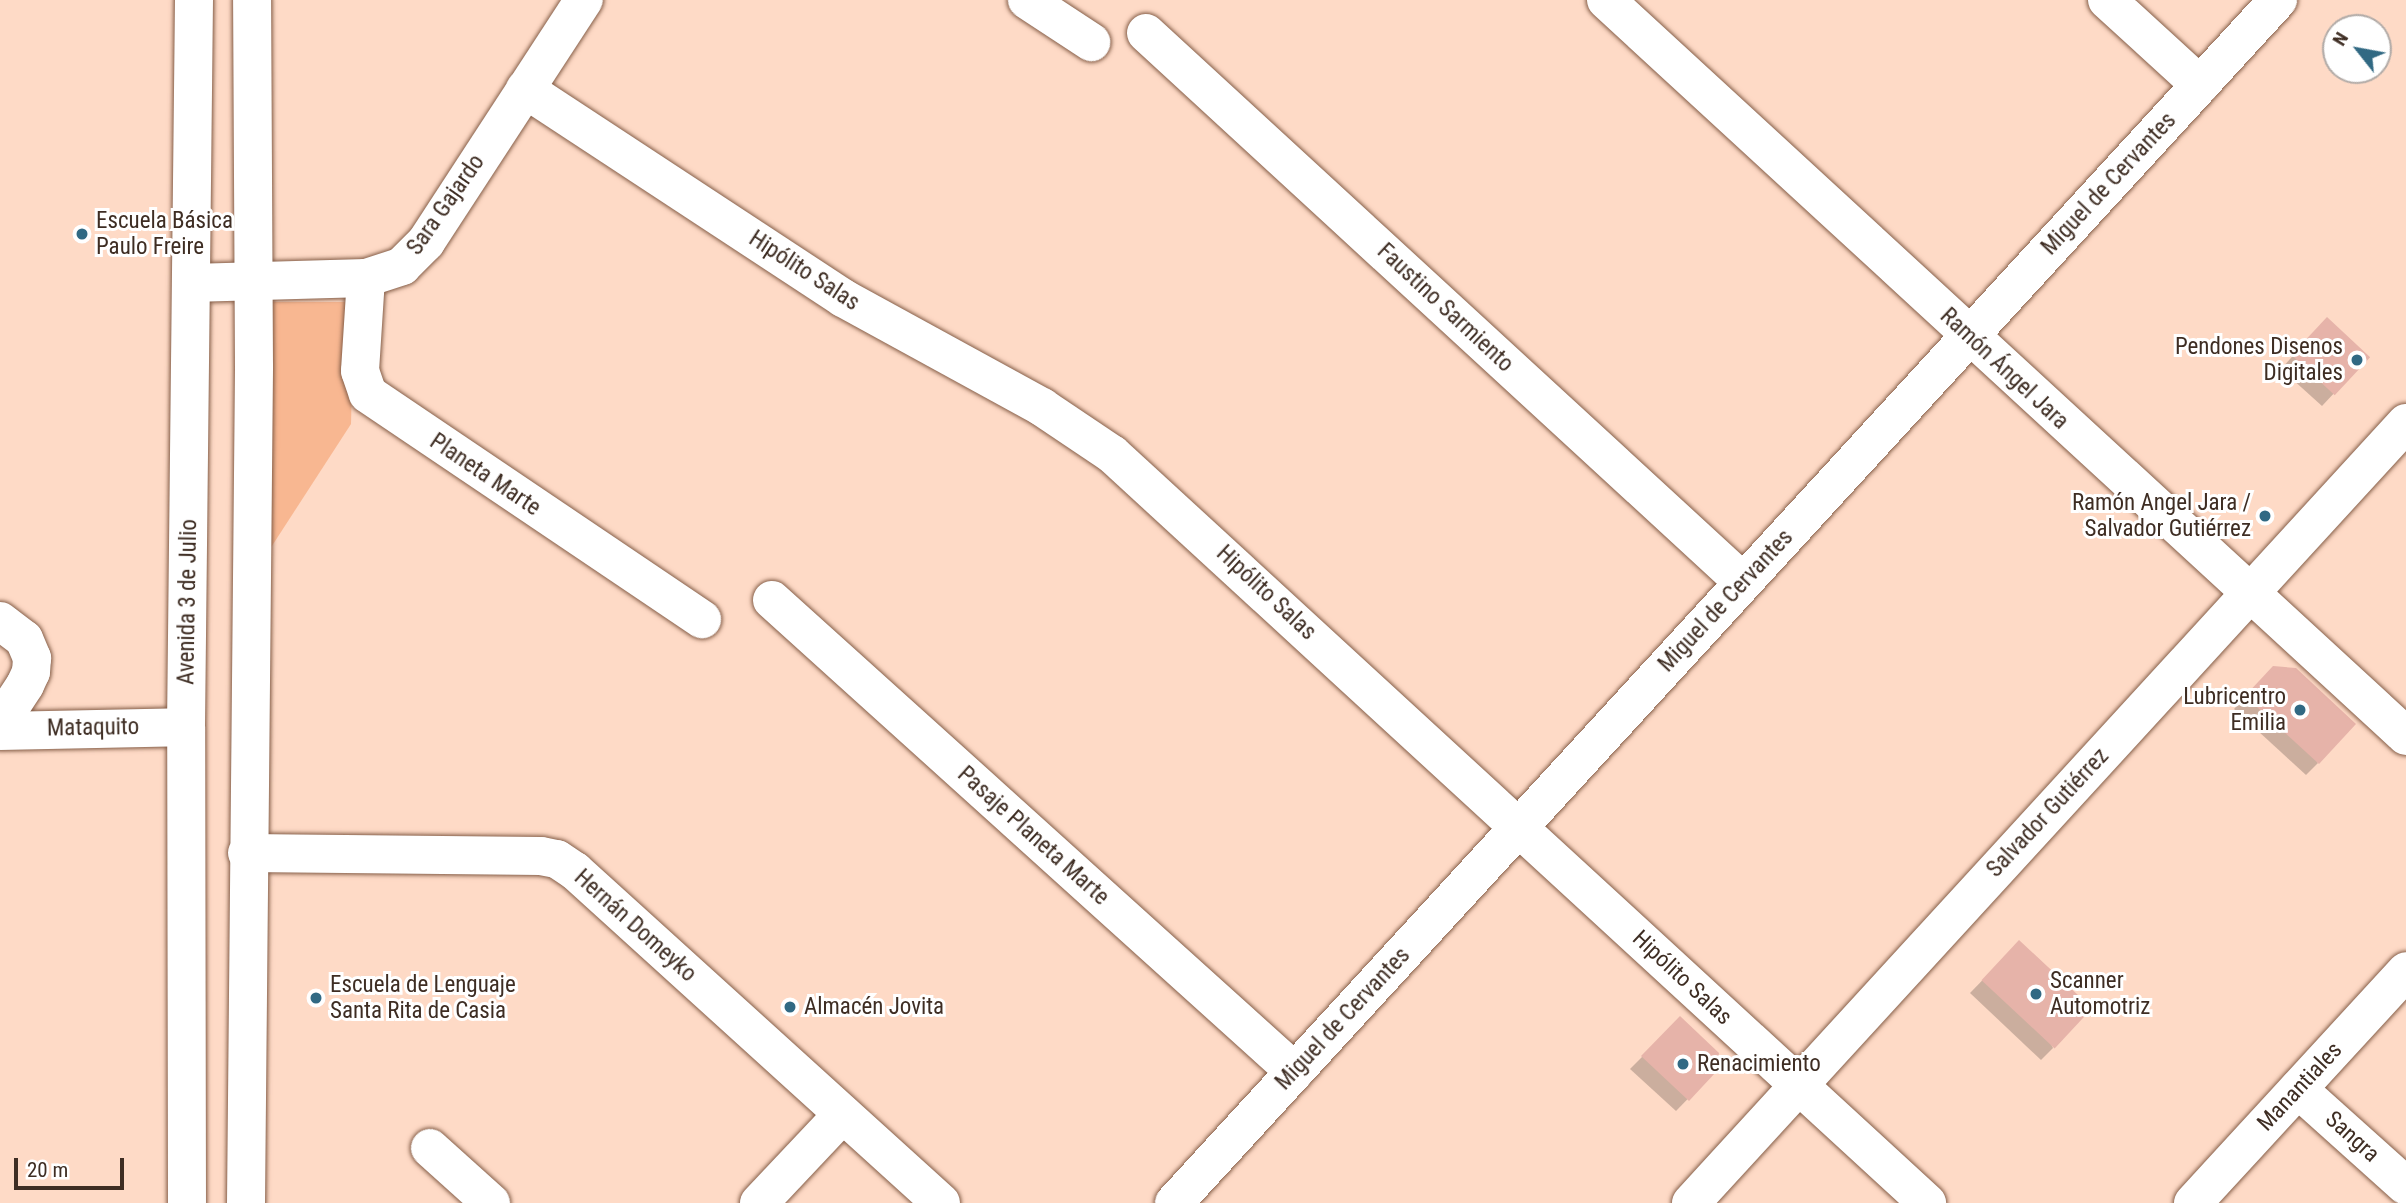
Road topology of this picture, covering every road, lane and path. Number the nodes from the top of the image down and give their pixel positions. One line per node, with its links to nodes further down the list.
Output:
1 (194, 0): 13 (street, Avenida 3 de Julio)
2 (252, 0): 14 (street)
3 (584, 0): 11 (street, Sara Gajardo)
4 (1027, 0): 9 (street)
5 (1605, 0): 15 (street, Ramón Ángel Jara)
6 (2107, 0): 10 (street)
7 (2278, 0): 10 (street, Miguel de Cervantes)
8 (1146, 33): 17 (street, Faustino Sarmiento)
9 (1091, 42)
10 (2200, 85): 15 (street, Miguel de Cervantes)
11 (526, 89): 12 (street, Sara Gajardo); 26 (street, Hipólito Salas)
12 (366, 278): 14 (street, Sara Gajardo); 20 (street, Planeta Marte)
13 (191, 283): 14 (street, Sara Gajardo); 23 (street, Avenida 3 de Julio)
14 (253, 283): 27 (street)
15 (1968, 337): 17 (street, Miguel de Cervantes); 18 (street, Ramón Ángel Jara)
16 (2406, 424): 18 (street, Salvador Gutiérrez)
17 (1743, 582): 26 (street, Miguel de Cervantes)
18 (2250, 594): 25 (street, Ramón Ángel Jara); 30 (street, Salvador Gutiérrez)
19 (772, 600): 29 (street, Pasaje Planeta Marte)
20 (702, 619)
21 (8, 626): 22 (street)
22 (0, 723)
23 (186, 727): 24 (street, Mataquito); 35 (street, Avenida 3 de Julio)
24 (0, 731)
25 (2406, 736)
26 (1519, 827): 29 (street, Miguel de Cervantes); 30 (street, Hipólito Salas)
27 (247, 852): 32 (street, Hernán Domeyko); 36 (street)
28 (2406, 971): 31 (street, Manantiales)
29 (1295, 1072): 40 (street, Miguel de Cervantes)
30 (1798, 1086): 41 (street, Salvador Gutiérrez); 42 (street, Hipólito Salas)
31 (2298, 1089): 34 (street, Sangra); 43 (street, Manantiales)
32 (843, 1114): 38 (street); 39 (street, Hernán Domeyko)
33 (430, 1148): 37 (street)
34 (2406, 1186)
35 (187, 1203)
36 (246, 1203)
37 (491, 1203)
38 (758, 1203)
39 (941, 1203)
40 (1174, 1203)
41 (1691, 1203)
42 (1927, 1203)
43 (2193, 1203)

